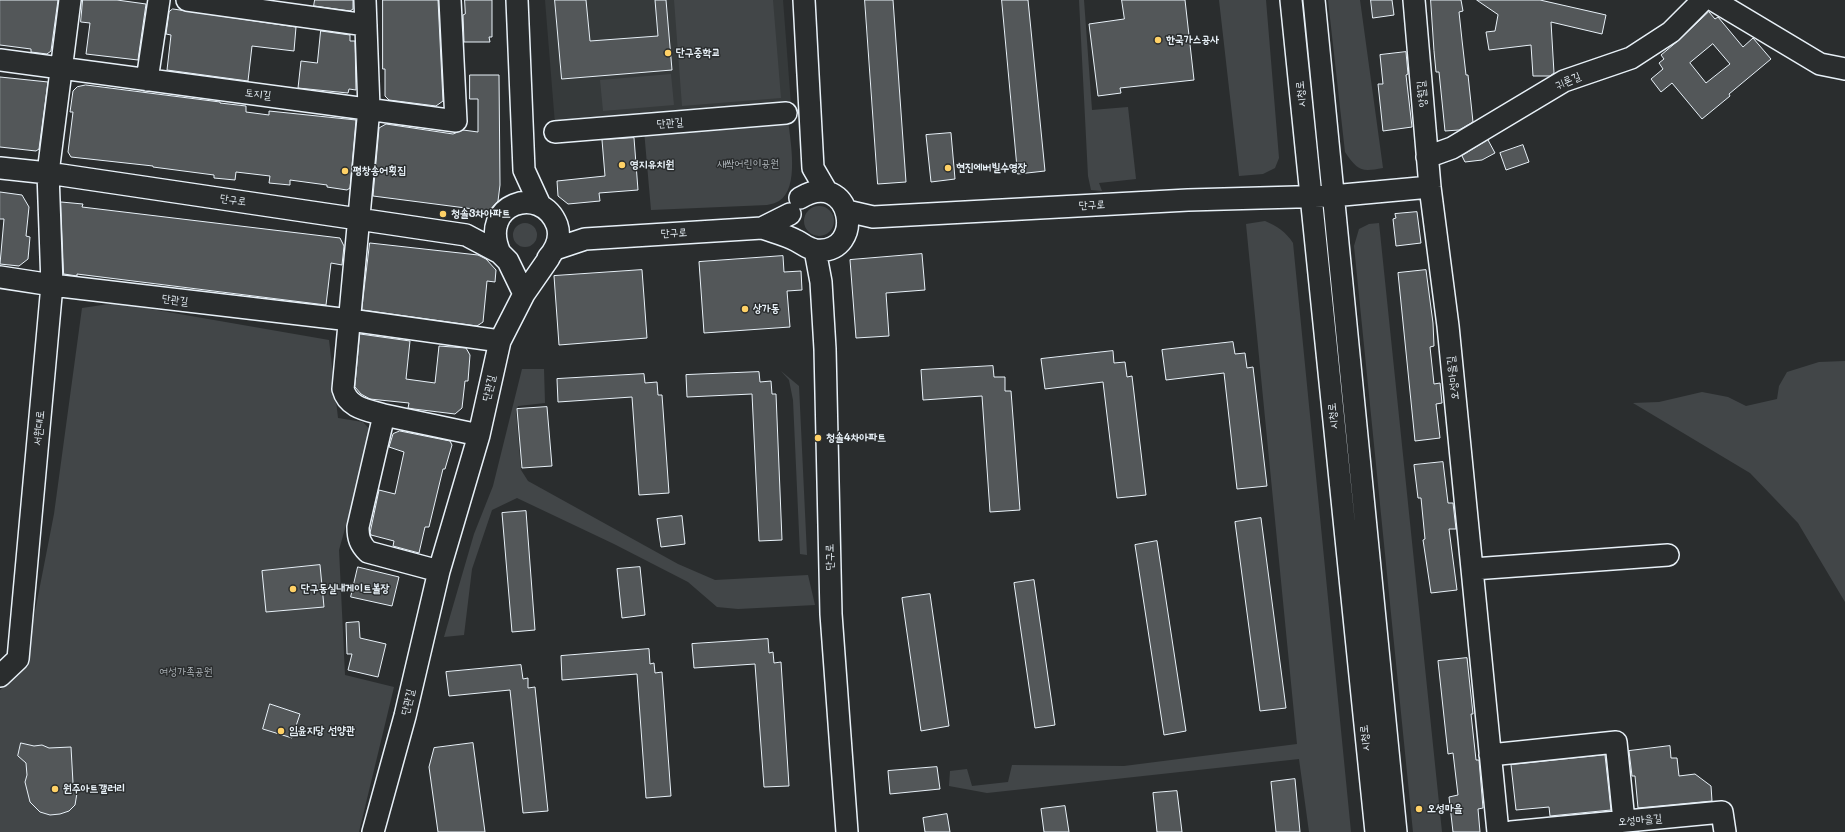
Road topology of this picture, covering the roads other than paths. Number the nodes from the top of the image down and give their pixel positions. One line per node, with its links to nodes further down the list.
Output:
1 (70, 0): 15 (street)
2 (159, 0): 17 (street)
3 (187, 0): 13 (street)
4 (365, 0): 13 (street)
5 (450, 0): 18 (street, 토지길)
6 (517, 0): 24 (street)
7 (804, 0): 23 (street)
8 (1291, 0): 28 (street, 시청로)
9 (1314, 0): 29 (street, 시청로)
10 (1414, 0): 21 (street, 앙월길)
11 (1703, 0): 21 (street, 귀론길)
12 (1713, 0): 16 (street)
13 (366, 25): 18 (street)
14 (0, 60): 15 (street, 토지길)
15 (61, 68): 17 (street, 토지길); 25 (street, 서원대로)
16 (1845, 69)
17 (147, 80): 18 (street, 토지길)
18 (369, 108): 33 (street)
19 (786, 113): 20 (street, 단관길)
20 (555, 132)
21 (1427, 157): 26 (street, 앙월길)
22 (0, 168): 25 (street, 단구로)
23 (813, 168): 27 (street); 31 (street)
24 (524, 170): 30 (street); 32 (street)
25 (48, 173): 33 (street, 단구로); 43 (street, 서원대로)
26 (1430, 187): 29 (street); 50 (street, 오성마을길)
27 (827, 192): 31 (street); 38 (street)
28 (1311, 196): 29 (street, 단구로); 38 (street, 단구로); 58 (street, 시청로)
29 (1332, 196): 59 (street, 시청로)
30 (540, 205): 32 (street); 34 (street)
31 (795, 206): 36 (street); 38 (street)
32 (509, 207): 35 (street)
33 (359, 218): 37 (street, 단구로); 45 (street)
34 (554, 219): 39 (street); 40 (street)
35 (496, 223): 37 (street); 41 (street)
36 (762, 228): 38 (street); 39 (street, 단구로)
37 (466, 235): 41 (street)
38 (828, 236): 57 (street, 단구로)
39 (586, 239): 40 (street, 단구로)
40 (552, 254): 41 (street); 44 (street, 단관길)
41 (504, 257): 44 (street)
42 (0, 277): 43 (street, 단관길)
43 (52, 285): 45 (street, 단관길); 52 (street, 서원대로)
44 (524, 294): 46 (street, 단관길)
45 (350, 320): 46 (street, 단관길); 47 (street)
46 (500, 341): 48 (street, 단관길)
47 (384, 415): 48 (street); 51 (street)
48 (479, 435): 51 (street, 단관길)
49 (1668, 555): 50 (street)
50 (1473, 569): 53 (street, 오성마을길)
51 (439, 571): 56 (street, 단관길)
52 (0, 676)
53 (1490, 755): 54 (street); 60 (street, 오성마을길)
54 (1624, 821): 55 (street, 오성마을길); 61 (street, 오성마을길)
55 (1723, 822)
56 (372, 832)
57 (847, 832)
58 (1376, 832)
59 (1396, 832)
60 (1498, 832)
61 (1511, 832)

